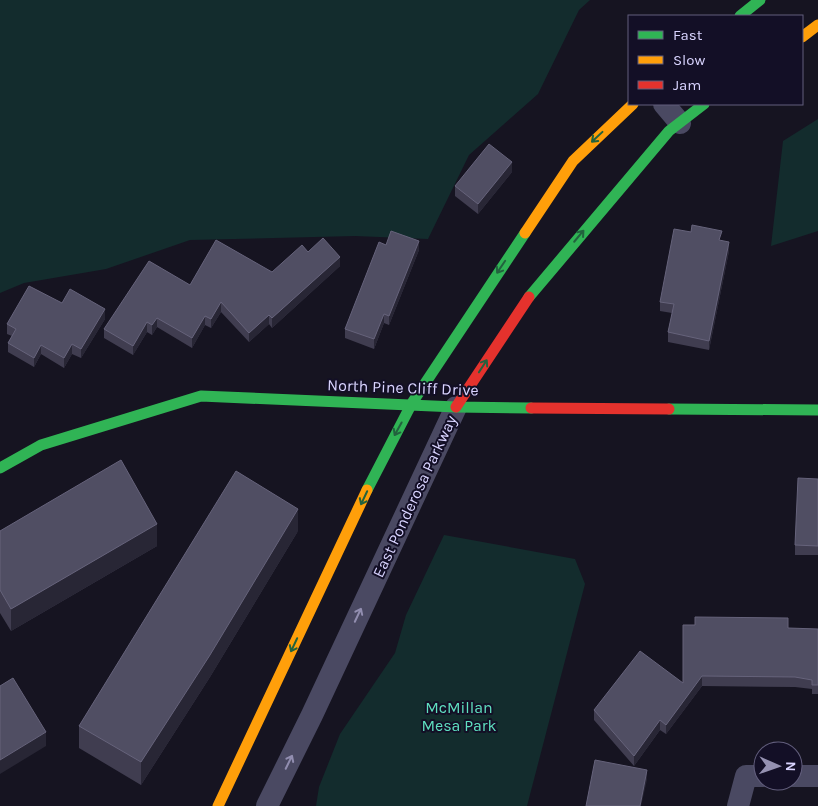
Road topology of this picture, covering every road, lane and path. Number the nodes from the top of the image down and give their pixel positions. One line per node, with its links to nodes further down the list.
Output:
1 (760, 0): 2 (street)
2 (741, 15)
3 (818, 25): 4 (street)
4 (803, 36)
5 (632, 105): 9 (street, one-way to 9)
6 (665, 105): 8 (street)
7 (703, 105): 8 (street, East Ponderosa Parkway)
8 (680, 122): 10 (street, East Ponderosa Parkway, one-way to 8)
9 (412, 403): 10 (street, North Pine Cliff Drive); 12 (street, North Pine Cliff Drive); 16 (street, one-way to 16)
10 (456, 407): 11 (street, North Pine Cliff Drive); 17 (street, East Ponderosa Parkway, one-way to 10)
11 (818, 410)
12 (0, 468)
13 (803, 776): 14 (street)
14 (818, 776)
15 (753, 778): 18 (street)
16 (218, 806)
17 (267, 806)
18 (738, 806)

